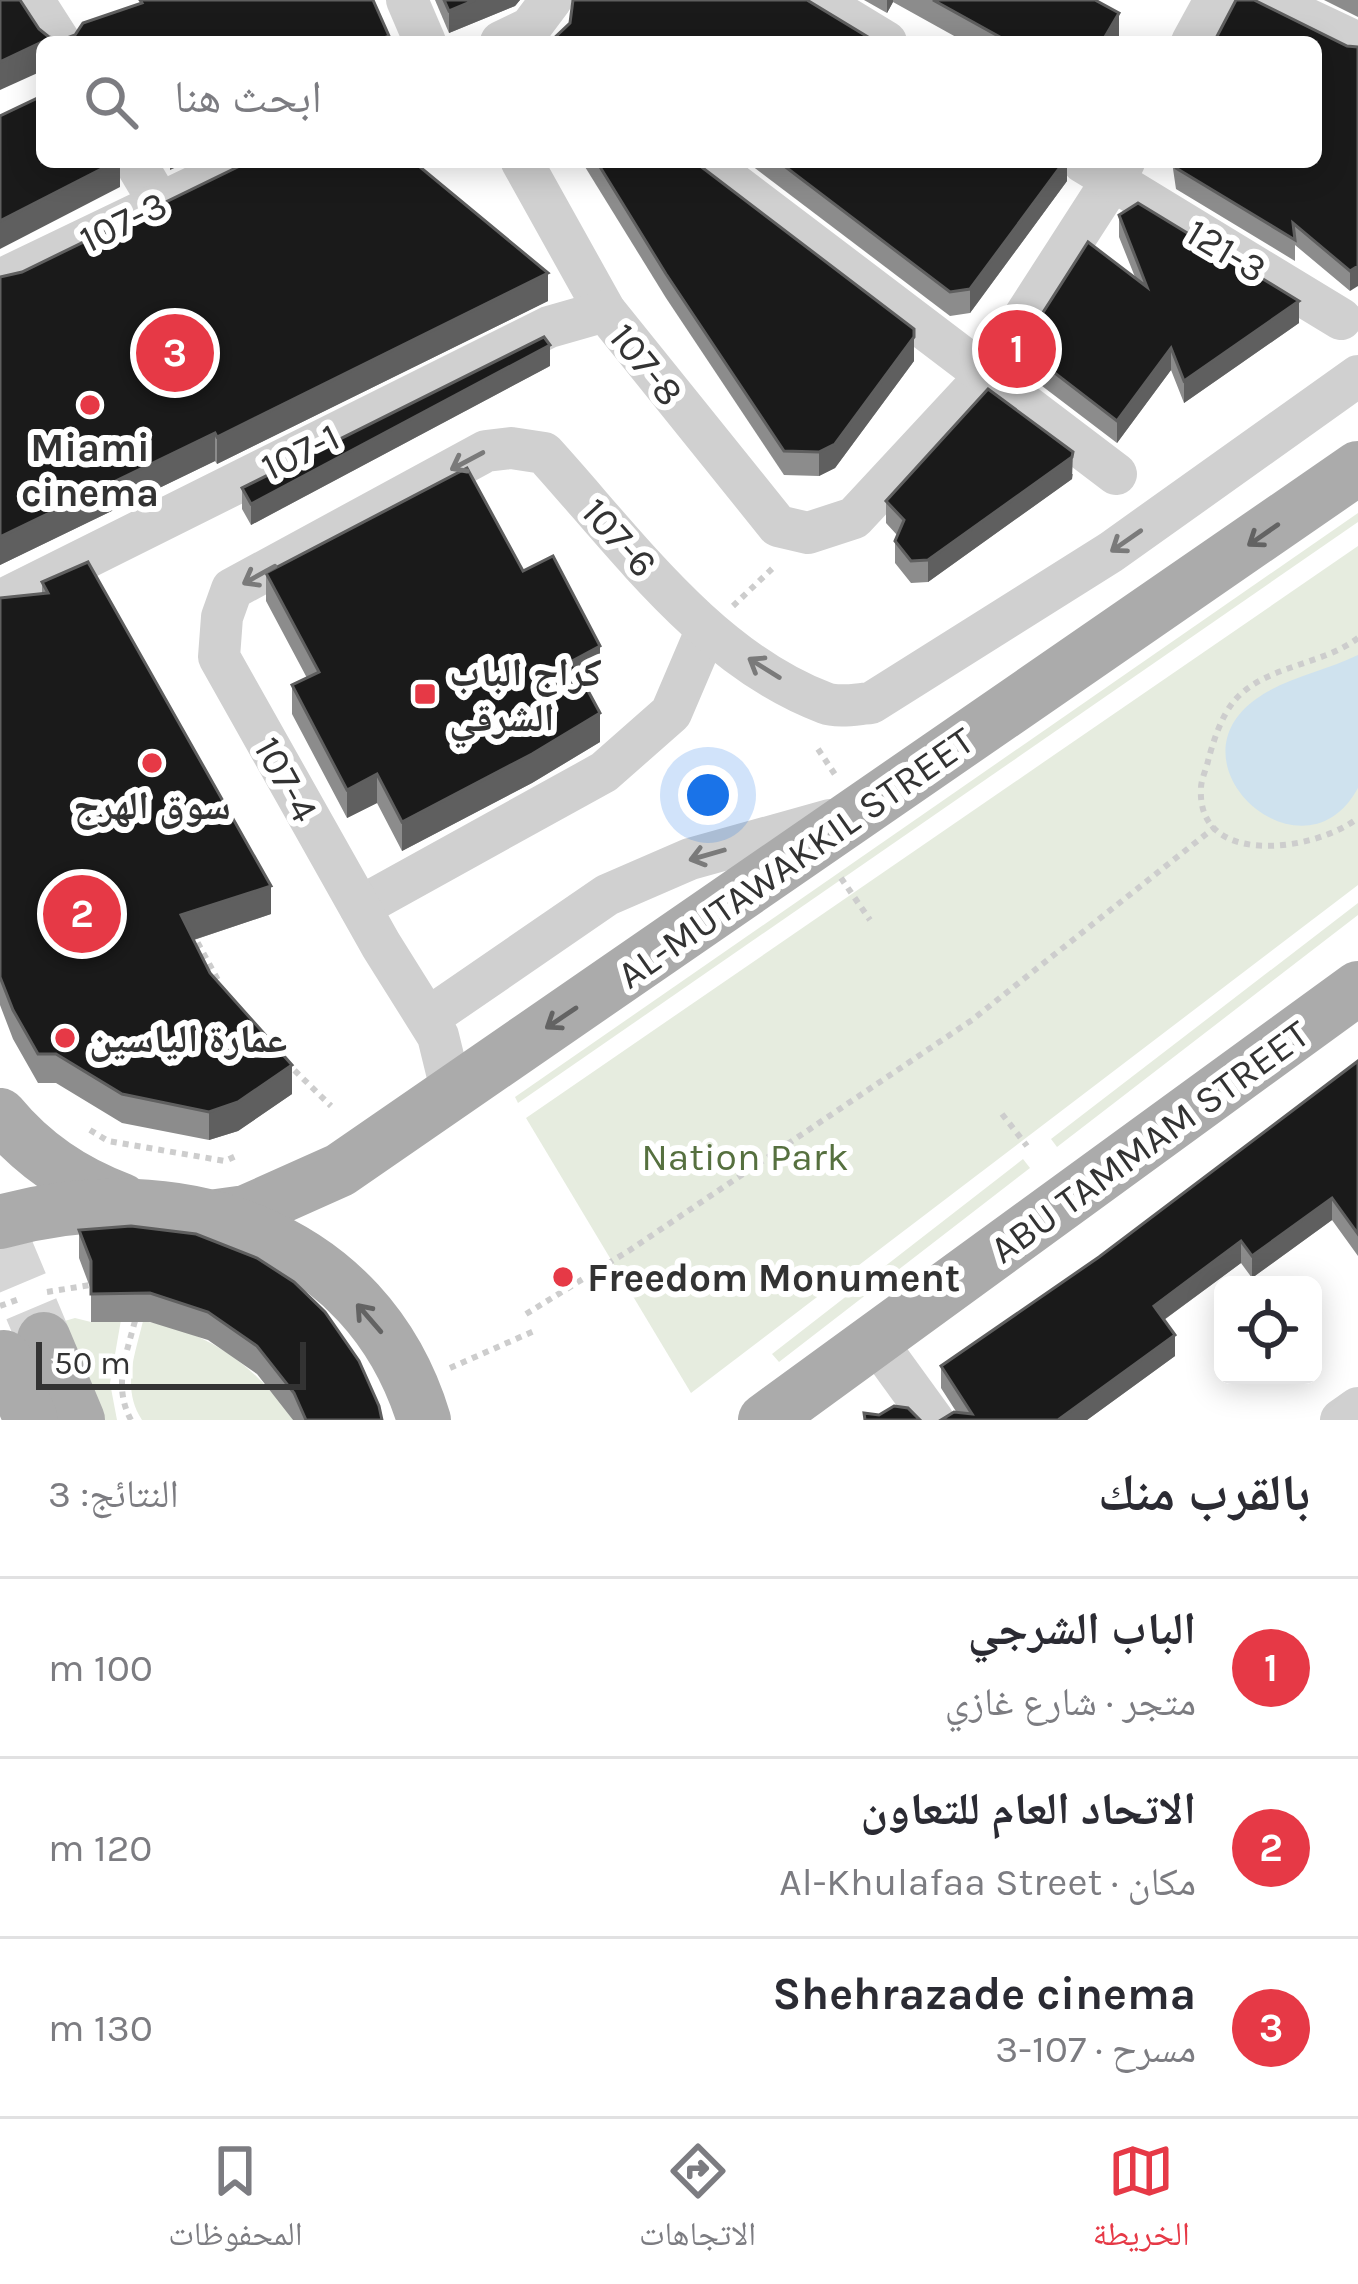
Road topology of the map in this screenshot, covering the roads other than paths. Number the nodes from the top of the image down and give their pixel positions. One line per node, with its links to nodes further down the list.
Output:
1 (33, 0): 6 (street)
2 (407, 0): 7 (street)
3 (817, 0): 8 (street)
4 (1215, 0): 9 (street)
5 (1267, 0): 10 (street)
6 (56, 36)
7 (422, 36)
8 (876, 36)
9 (1195, 36)
10 (1358, 43)
11 (138, 168): 16 (street)
12 (233, 168): 16 (street, 107-3)
13 (524, 168): 18 (street, 107-8)
14 (713, 168): 20 (street)
15 (1107, 168): 19 (street, 121-3); 20 (street)
16 (160, 203): 17 (street, 107-3)
17 (4, 271)
18 (604, 311): 20 (street, 107-8); 25 (street, 107-1)
19 (1341, 319)
20 (986, 376): 23 (street)
21 (1358, 376): 26 (street, 107-6, one-way to 26)
22 (1354, 472): 27 (main road, AL-MUTAWAKKIL STREET, one-way to 27)
23 (1116, 474)
24 (362, 518): 26 (street, 107-6, one-way to 24); 28 (street, 107-4, one-way to 28)
25 (0, 601)
26 (706, 631): 28 (street)
27 (860, 812): 30 (street, one-way to 30); 31 (main road, AL-MUTAWAKKIL STREET, one-way to 31)
28 (360, 907): 30 (street, 107-4)
29 (1354, 999): 36 (main road, ABU TAMMAM STREET)
30 (428, 1018): 31 (street, 107-4)
31 (452, 1093): 34 (main road, AL-MUTAWAKKIL STREET)
32 (0, 1114): 33 (main road)
33 (130, 1203): 34 (main road); 35 (main road)
34 (217, 1216): 40 (main road, one-way to 34)
35 (0, 1222)
36 (875, 1340): 41 (main road, ABU TAMMAM STREET); 42 (street)
37 (1358, 1408): 43 (street)
38 (31, 1420): 39 (main road)
39 (79, 1420)
40 (424, 1420)
41 (765, 1420)
42 (934, 1420)
43 (1341, 1420)

